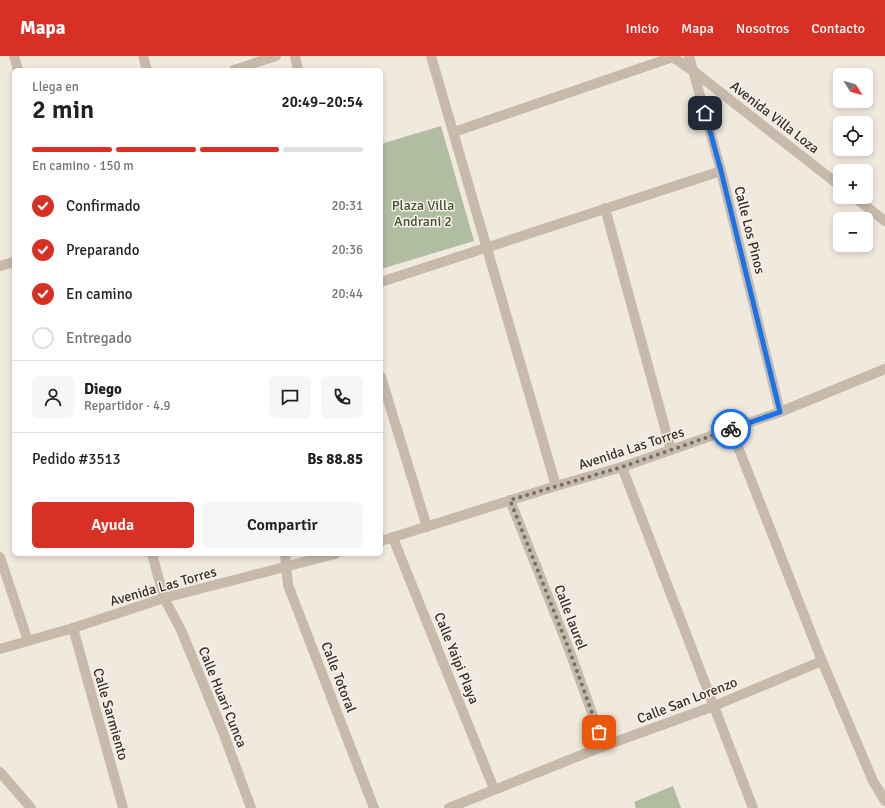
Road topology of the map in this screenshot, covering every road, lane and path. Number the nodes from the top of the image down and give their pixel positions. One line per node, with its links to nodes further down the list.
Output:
1 (14, 56): 8 (street)
2 (143, 56): 9 (street)
3 (276, 56): 10 (street)
4 (295, 56): 11 (street)
5 (431, 56): 13 (street)
6 (689, 56): 12 (street, Calle Los Pinos)
7 (672, 57): 12 (street, Avenida Villa Loza); 13 (street)
8 (17, 68)
9 (146, 68)
10 (240, 68)
11 (298, 68)
12 (692, 70): 14 (street, Calle Los Pinos); 15 (street, Avenida Villa Loza)
13 (454, 132): 19 (street)
14 (721, 171): 17 (street); 25 (street, Calle Los Pinos)
15 (833, 181)
16 (863, 204): 18 (street)
17 (605, 208): 19 (street); 27 (street)
18 (885, 221)
19 (486, 248): 22 (street); 29 (street)
20 (12, 263): 21 (street)
21 (0, 266)
22 (383, 281)
23 (885, 369): 25 (street, Avenida Las Torres)
24 (383, 384): 31 (street)
25 (780, 412): 26 (street, Avenida Las Torres)
26 (730, 429): 27 (street, Avenida Las Torres); 43 (street)
27 (671, 450): 28 (street, Avenida Las Torres)
28 (622, 467): 29 (street, Avenida Las Torres); 44 (street)
29 (556, 486): 30 (street, Avenida Las Torres)
30 (510, 500): 31 (street, Avenida Las Torres); 45 (street, Calle laurel)
31 (427, 527): 32 (street, Avenida Las Torres)
32 (393, 538): 33 (street, Avenida Las Torres); 47 (street, Calle Yaipi Playa)
33 (383, 540)
34 (153, 556): 39 (street, Calle Huari Cunca)
35 (285, 556): 38 (street, Calle Totoral)
36 (328, 556): 38 (street, Avenida Las Torres)
37 (0, 557): 41 (street)
38 (287, 568): 39 (street, Avenida Las Torres); 52 (street, Calle Totoral)
39 (164, 598): 40 (street, Avenida Las Torres); 51 (street, Calle Huari Cunca)
40 (73, 628): 41 (street, Avenida Las Torres); 50 (street, Calle Sarmiento)
41 (28, 641): 42 (street, Avenida Las Torres)
42 (0, 649)
43 (822, 661): 44 (street, Calle San Lorenzo); 48 (street)
44 (714, 706): 45 (street, Calle San Lorenzo); 54 (street)
45 (604, 746): 47 (street, Calle San Lorenzo)
46 (0, 772): 49 (street)
47 (494, 789): 53 (street, Calle San Lorenzo)
48 (885, 801)
49 (31, 808)
50 (123, 808)
51 (251, 808)
52 (374, 808)
53 (449, 808)
54 (753, 808)

